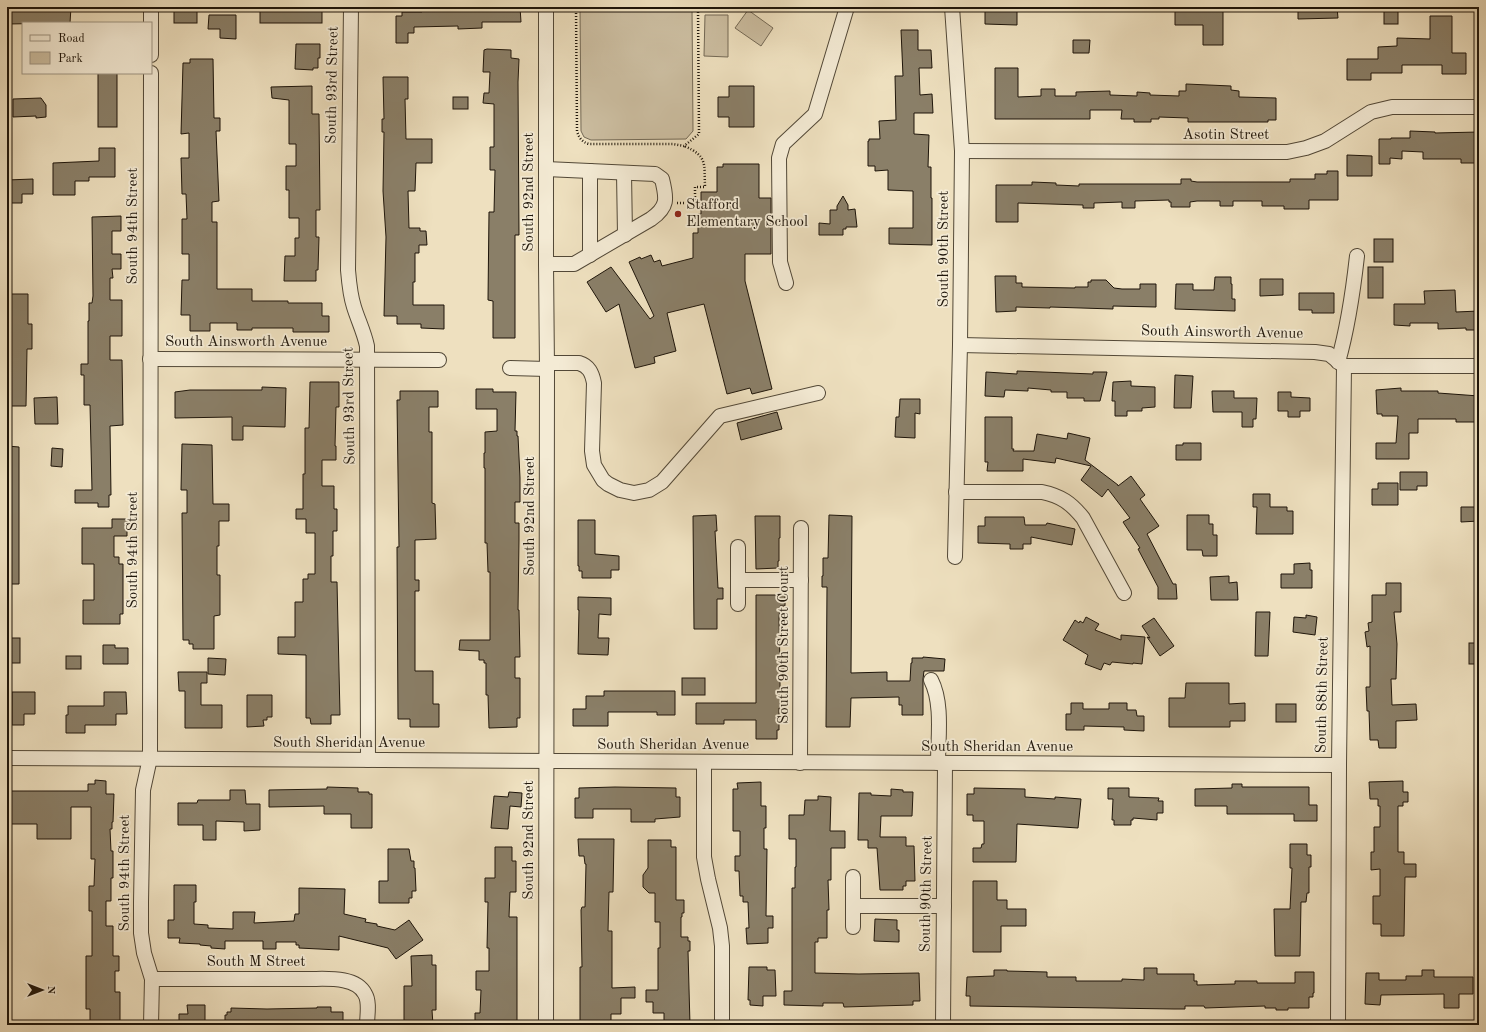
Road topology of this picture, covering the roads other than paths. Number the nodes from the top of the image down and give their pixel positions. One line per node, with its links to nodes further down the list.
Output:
1 (151, 7): 6 (street)
2 (351, 7): 20 (street, South 93rd Street)
3 (546, 7): 10 (street, South 92nd Street)
4 (847, 7): 17 (street)
5 (952, 7): 9 (street, South 90th Street)
6 (151, 22)
7 (151, 74): 19 (street, South 94th Street)
8 (1479, 107): 9 (street, Asotin Street)
9 (962, 151): 18 (street, South 90th Street)
10 (546, 169): 11 (street); 16 (street, South 92nd Street)
11 (590, 171): 12 (street); 14 (street)
12 (624, 173): 13 (street); 13 (street)
13 (625, 235): 14 (street)
14 (590, 255): 16 (street)
15 (1358, 256): 22 (street, South 88th Street)
16 (546, 264): 23 (street, South 92nd Street)
17 (786, 283)
18 (960, 345): 22 (street, South Ainsworth Avenue); 27 (street, South 90th Street)
19 (150, 359): 20 (street, South Ainsworth Avenue); 37 (street, South 94th Street)
20 (367, 360): 21 (street, South Ainsworth Avenue); 38 (street, South 93rd Street)
21 (439, 360)
22 (1341, 364): 24 (street, South Ainsworth Avenue); 43 (street, South 88th Street)
23 (547, 366): 25 (street); 26 (street); 39 (street, South 92nd Street)
24 (1479, 366)
25 (510, 368)
26 (818, 393)
27 (956, 492): 30 (street, South 90th Street); 33 (street)
28 (801, 528): 32 (street, South 90th Street Court)
29 (738, 548): 31 (street)
30 (954, 557)
31 (738, 580): 32 (street); 34 (street)
32 (801, 580): 41 (street, South 90th Street Court)
33 (1124, 593)
34 (738, 604)
35 (931, 680): 42 (street, South 90th Street)
36 (7, 758): 37 (street, South Sheridan Avenue)
37 (150, 758): 38 (street, South Sheridan Avenue); 48 (street, South 94th Street)
38 (368, 760): 39 (street, South Sheridan Avenue)
39 (547, 761): 40 (street, South Sheridan Avenue); 51 (street, South 92nd Street)
40 (704, 762): 41 (street, South Sheridan Avenue); 52 (street)
41 (800, 762): 42 (street, South Sheridan Avenue)
42 (942, 763): 43 (street, South Sheridan Avenue); 46 (street, South 90th Street)
43 (1339, 765): 54 (street, South 88th Street)
44 (853, 877): 45 (street)
45 (853, 906): 46 (street); 47 (street)
46 (944, 906): 53 (street, South 90th Street)
47 (853, 927)
48 (152, 979): 49 (street, South 94th Street); 50 (street, South M Street)
49 (151, 1025)
50 (367, 1025)
51 (546, 1025)
52 (722, 1025)
53 (943, 1025)
54 (1338, 1025)

